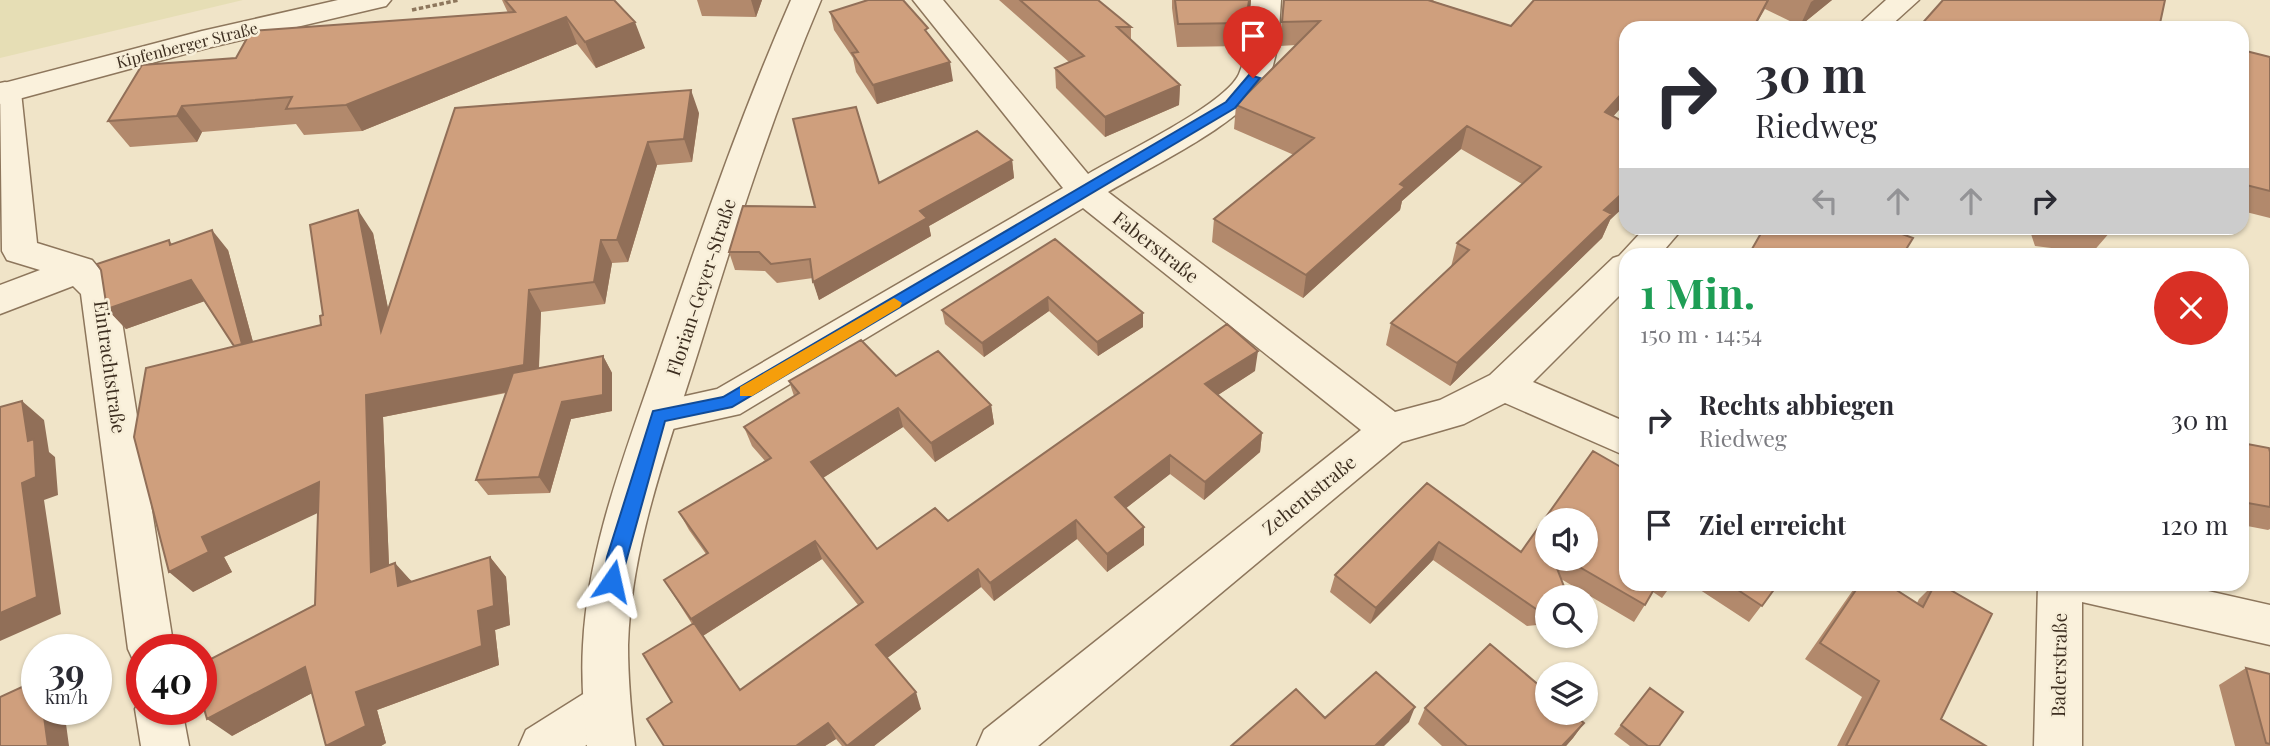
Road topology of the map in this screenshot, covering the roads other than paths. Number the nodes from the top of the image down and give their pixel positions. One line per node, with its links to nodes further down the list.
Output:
1 (376, 0): 7 (street, Kipfenberger Straße)
2 (806, 0): 15 (street, Florian-Geyer-Straße)
3 (928, 0): 8 (street, Faberstraße)
4 (1266, 0): 8 (street)
5 (1904, 0): 6 (street)
6 (1878, 21)
7 (2, 93): 11 (street)
8 (1084, 191): 15 (street); 16 (street, Faberstraße)
9 (1659, 235): 10 (street)
10 (1645, 248)
11 (79, 269): 13 (street); 21 (street, Eintrachtstraße)
12 (1619, 274): 14 (street, Zehentstraße)
13 (0, 300)
14 (1504, 386): 16 (street, Zehentstraße); 17 (street)
15 (659, 416): 23 (street, Florian-Geyer-Straße)
16 (1389, 430): 26 (street, Zehentstraße)
17 (1619, 437)
18 (2060, 591): 27 (street, Baderstraße)
19 (2117, 591): 20 (street)
20 (2270, 625)
21 (149, 634)
22 (162, 725): 24 (street)
23 (608, 727): 25 (street)
24 (165, 746)
25 (543, 746)
26 (1001, 746)
27 (2058, 746)

